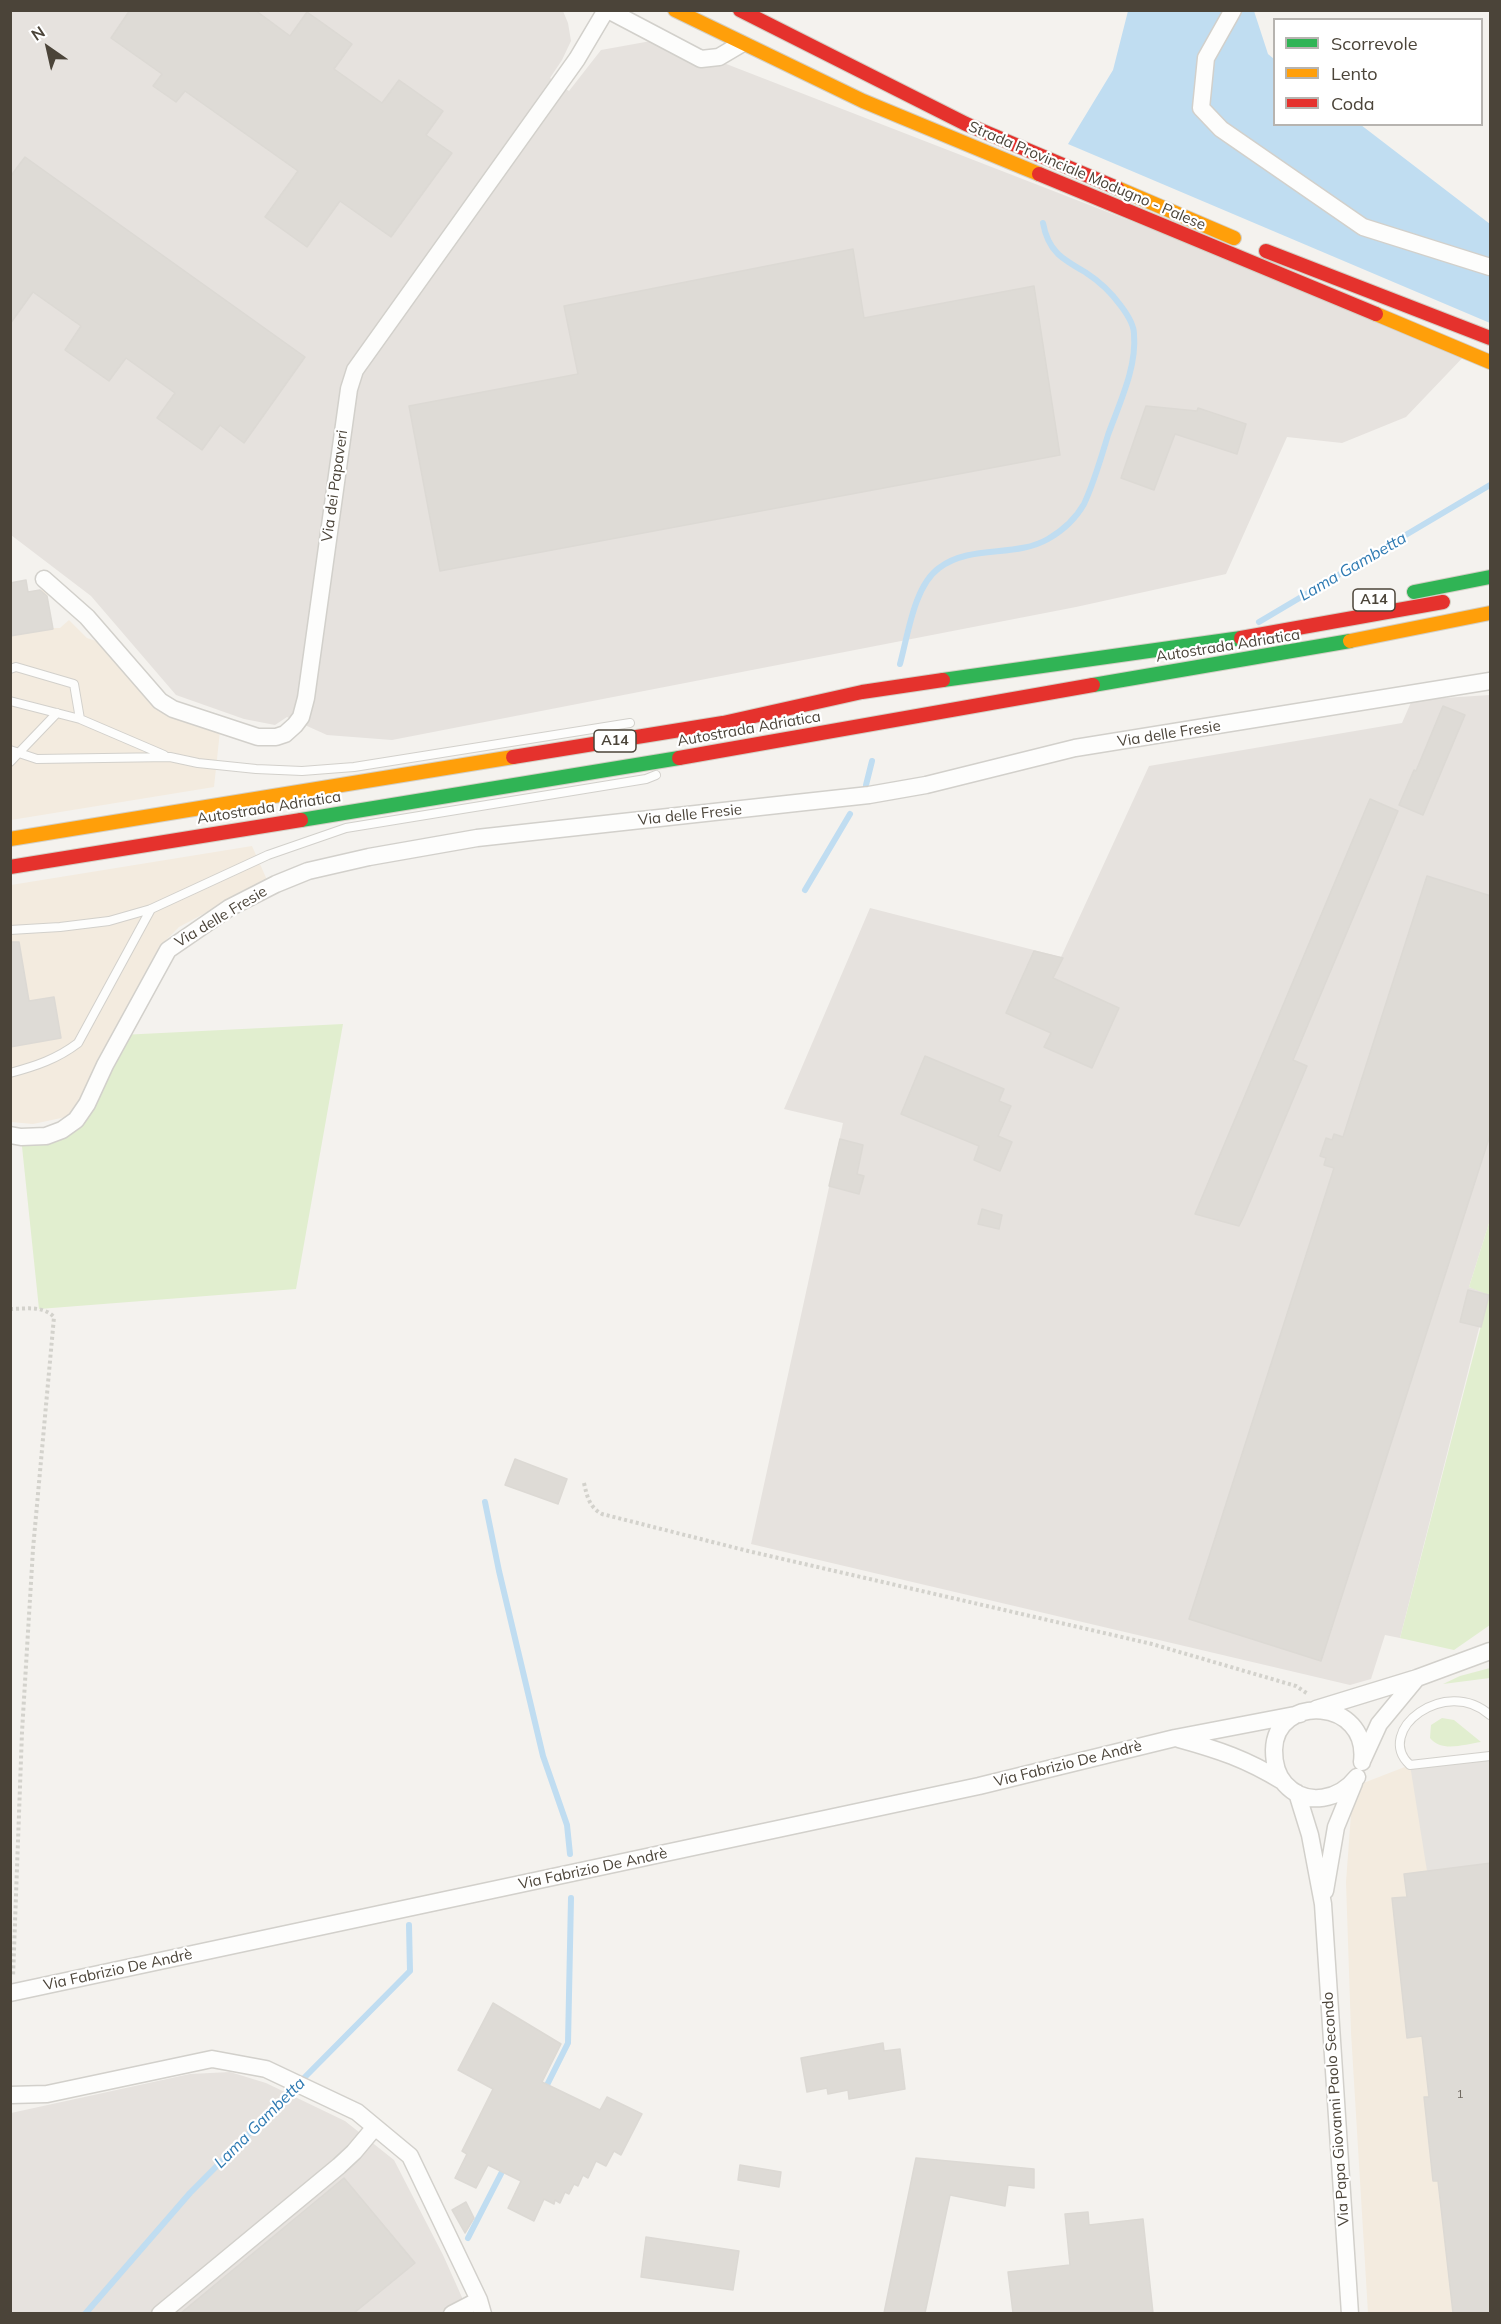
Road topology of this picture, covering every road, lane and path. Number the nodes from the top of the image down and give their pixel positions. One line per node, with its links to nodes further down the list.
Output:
1 (607, 10): 5 (street); 10 (street, Via dei Papaveri)
2 (675, 10): 5 (main road, Strada Provinciale Modugno - Palese)
3 (740, 10): 7 (main road, Strada Provinciale Modugno - Palese)
4 (1233, 10): 6 (street)
5 (741, 44): 8 (main road, Strada Provinciale Modugno - Palese)
6 (1491, 267)
7 (1491, 338)
8 (1491, 362)
9 (1491, 577): 11 (main road, A14)
10 (44, 579)
11 (1398, 595)
12 (1460, 599): 15 (main road, Autostrada Adriatica / A14)
13 (1340, 606): 15 (main road, A14)
14 (1491, 613): 17 (main road, Autostrada Adriatica / A14)
15 (1258, 631): 25 (main road, Autostrada Adriatica / A14)
16 (1444, 636): 17 (main road, A14)
17 (1316, 648): 26 (main road, Autostrada Adriatica / A14)
18 (10, 669): 22 (lane)
19 (1491, 681): 37 (street, Via delle Fresie)
20 (10, 701): 21 (lane)
21 (57, 713): 22 (lane); 27 (lane)
22 (80, 719): 28 (lane)
23 (671, 721): 25 (lane)
24 (638, 722): 28 (lane)
25 (723, 723): 32 (main road, Autostrada Adriatica / A14)
26 (729, 750): 30 (lane); 33 (main road, Autostrada Adriatica / A14)
27 (14, 752): 28 (lane); 29 (lane)
28 (170, 757)
29 (10, 762)
30 (677, 768)
31 (667, 772): 34 (lane)
32 (10, 839)
33 (10, 867)
34 (151, 909): 35 (lane); 36 (lane)
35 (10, 930)
36 (10, 1072)
37 (10, 1135)
38 (10, 1309): 51 (path)
39 (584, 1483): 44 (path)
40 (1491, 1642): 42 (lane)
41 (1491, 1651): 42 (street, Via Fabrizio De Andrè)
42 (1472, 1659): 43 (street, Via Fabrizio De Andrè)
43 (1418, 1678): 44 (street, Via Fabrizio De Andrè); 48 (street)
44 (1306, 1712): 46 (street, Via Fabrizio De Andrè); 48 (street); 49 (street)
45 (1491, 1715): 47 (lane)
46 (1175, 1738): 49 (street); 51 (street, Via Fabrizio De Andrè)
47 (1491, 1756)
48 (1360, 1769): 49 (street); 50 (street)
49 (1290, 1788): 50 (street)
50 (1323, 1904): 57 (street, Via Papa Giovanni Paolo Secondo)
51 (11, 1992)
52 (10, 2095): 53 (street)
53 (375, 2127): 54 (street); 55 (street)
54 (481, 2307): 56 (street)
55 (160, 2313)
56 (452, 2313)
57 (1350, 2313)

